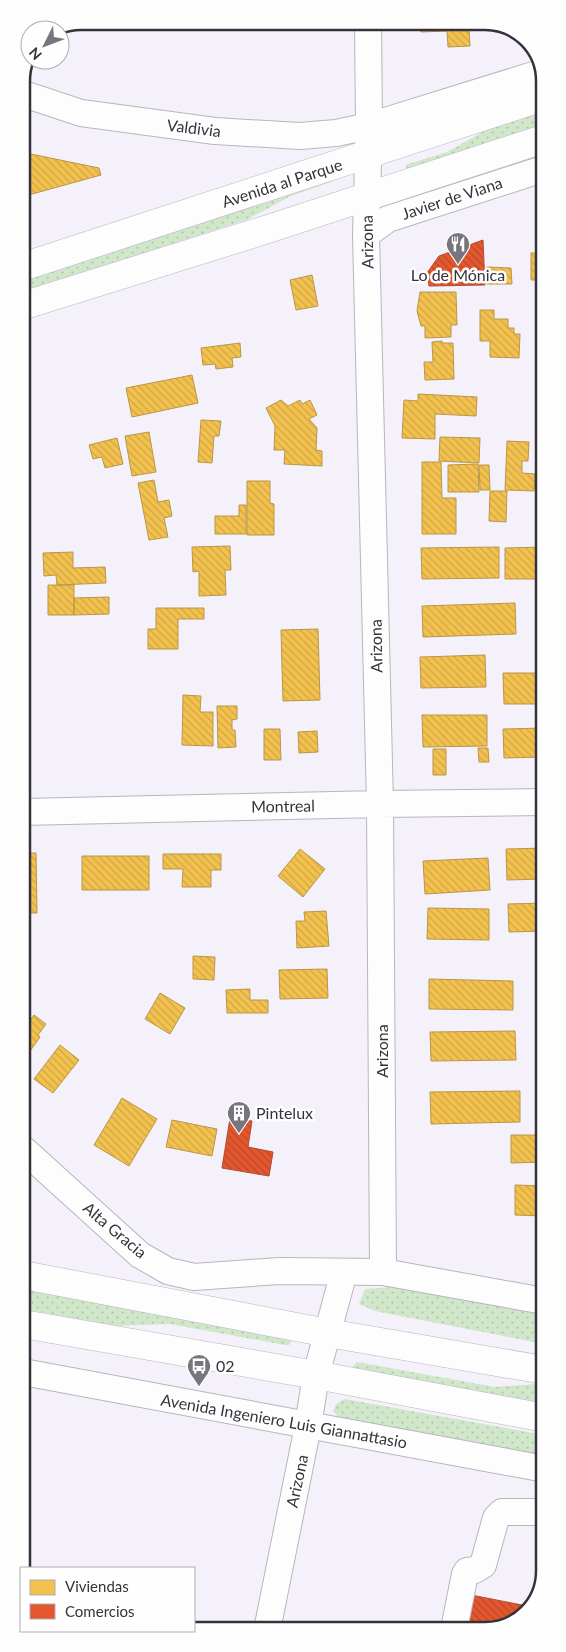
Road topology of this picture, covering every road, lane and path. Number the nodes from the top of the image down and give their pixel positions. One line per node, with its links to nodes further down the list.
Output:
1 (368, 30): 5 (street, Arizona)
2 (536, 74): 5 (street)
3 (30, 97): 5 (street, Valdivia)
4 (536, 99): 7 (main road, Avenida al Parque)
5 (369, 126): 7 (street, Arizona)
6 (536, 141): 9 (main road)
7 (368, 154): 9 (street, Arizona); 11 (main road, Avenida al Parque)
8 (536, 170): 10 (street, Javier de Viana)
9 (366, 196): 10 (street, Arizona); 12 (main road)
10 (366, 235): 14 (street, Arizona)
11 (30, 264)
12 (30, 303)
13 (536, 802): 14 (street, Montreal)
14 (380, 804): 15 (street, Montreal); 18 (street, Arizona)
15 (30, 812)
16 (30, 1155): 17 (street, Alta Gracia)
17 (344, 1272): 18 (street); 22 (street, Arizona)
18 (383, 1272): 20 (street)
19 (30, 1276): 22 (main road)
20 (536, 1300)
21 (30, 1325): 25 (main road)
22 (328, 1333): 23 (main road); 25 (street, Arizona)
23 (536, 1369)
24 (30, 1373): 27 (street, Avenida Ingeniero Luis Giannattasio)
25 (316, 1375): 26 (main road); 27 (street, Arizona)
26 (536, 1416)
27 (308, 1426): 28 (street, Avenida Ingeniero Luis Giannattasio); 30 (street, Arizona)
28 (536, 1466)
29 (536, 1512): 31 (street)
30 (268, 1622)
31 (455, 1622)

